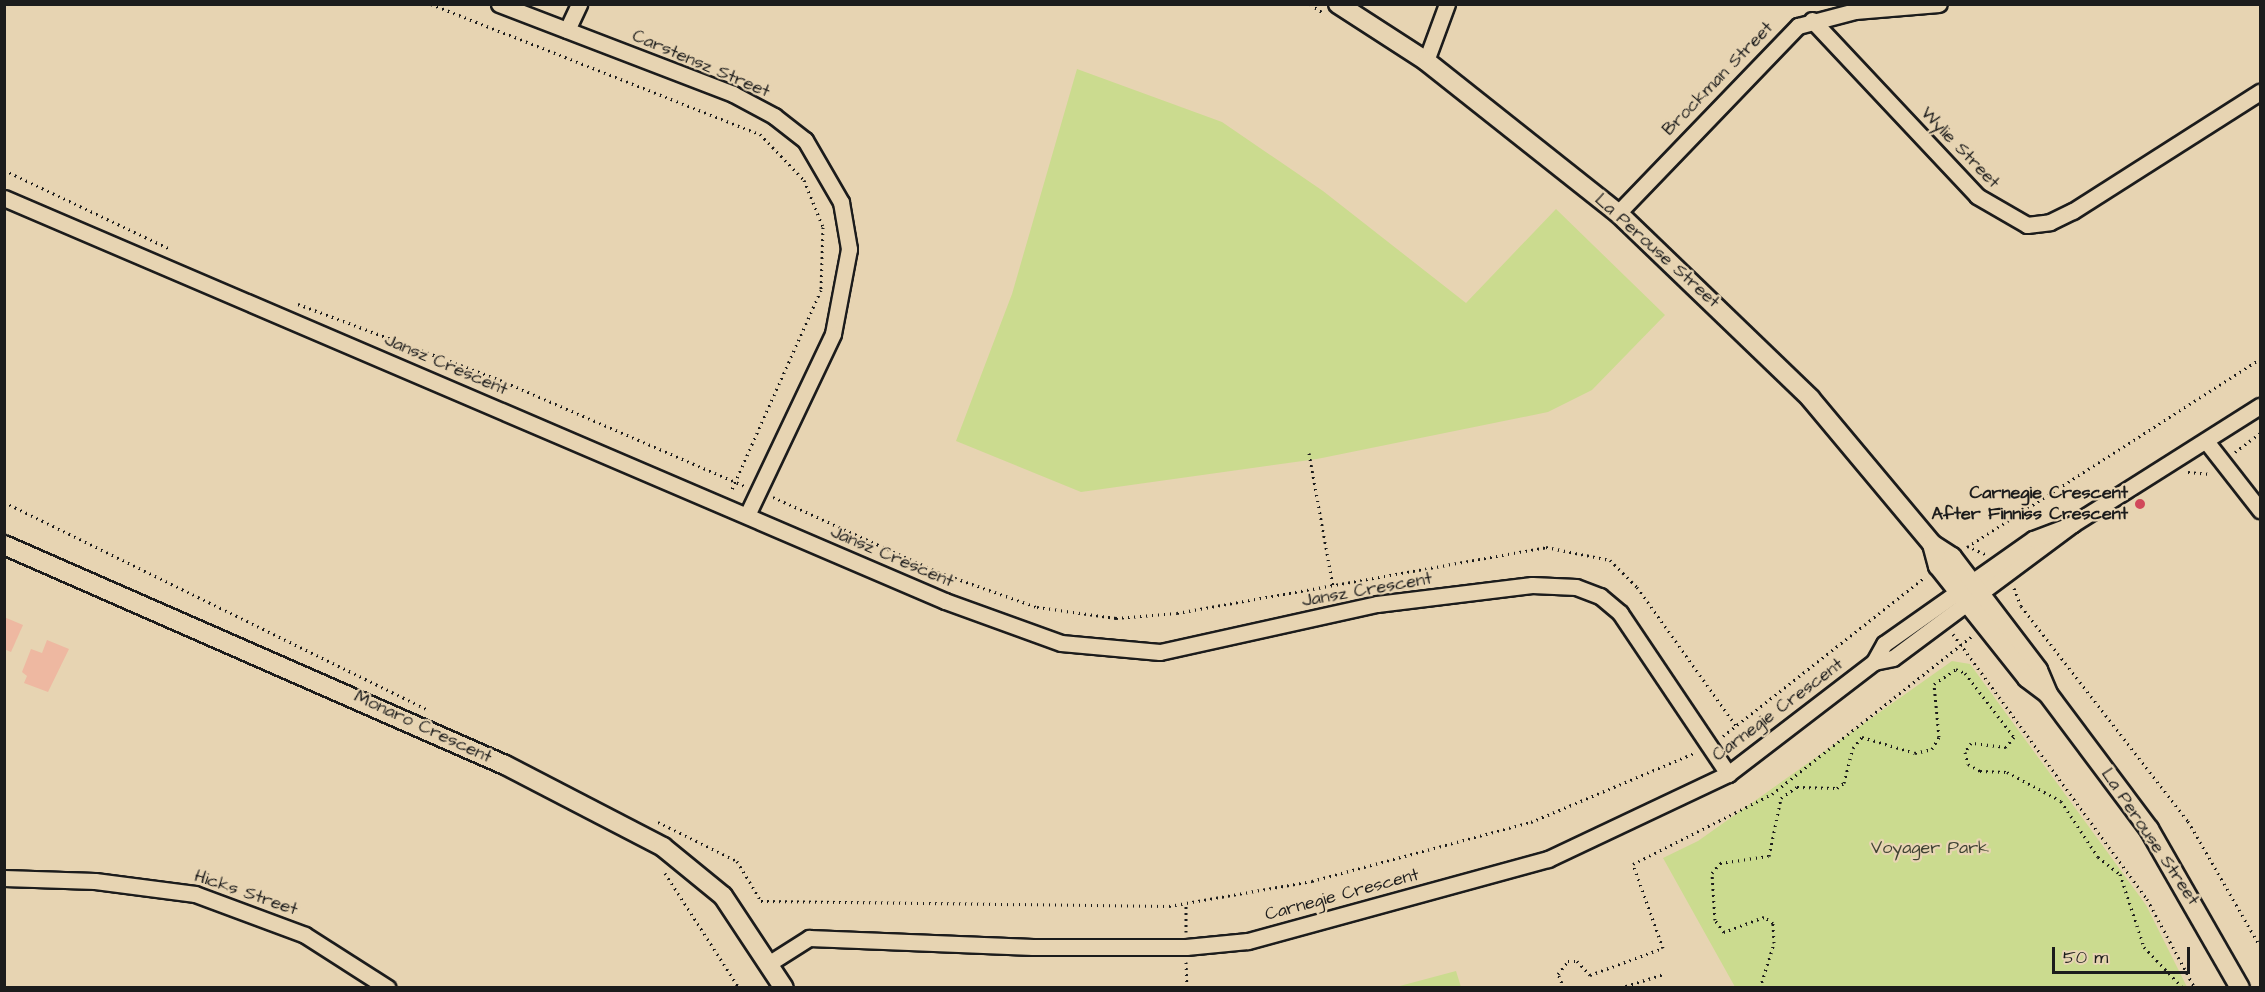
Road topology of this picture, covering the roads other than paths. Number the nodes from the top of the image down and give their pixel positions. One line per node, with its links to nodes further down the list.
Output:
1 (499, 4): 7 (street, Carstensz Street)
2 (579, 4): 7 (street)
3 (1447, 4): 8 (street)
4 (1939, 4): 6 (street, Brockman Street)
5 (1334, 10): 8 (street, La Perouse Street)
6 (1812, 20): 9 (street, Wylie Street); 11 (street, Brockman Street)
7 (567, 30): 15 (street, Carstensz Street)
8 (1426, 61): 11 (street, La Perouse Street)
9 (2260, 92)
10 (4, 198): 15 (street, Jansz Crescent)
11 (1618, 213): 17 (street, La Perouse Street)
12 (2260, 406): 13 (street, Carnegie Crescent)
13 (2206, 441): 14 (street); 17 (street, Carnegie Crescent)
14 (2260, 510)
15 (747, 515): 18 (street, Jansz Crescent)
16 (4, 545): 20 (street, Monaro Crescent)
17 (1970, 594): 18 (street, Carnegie Crescent); 23 (street, La Perouse Street)
18 (1728, 774): 20 (street, Carnegie Crescent)
19 (4, 878): 21 (street, Hicks Street)
20 (768, 964): 22 (street, Monaro Crescent)
21 (388, 987)
22 (784, 987)
23 (2240, 987)

